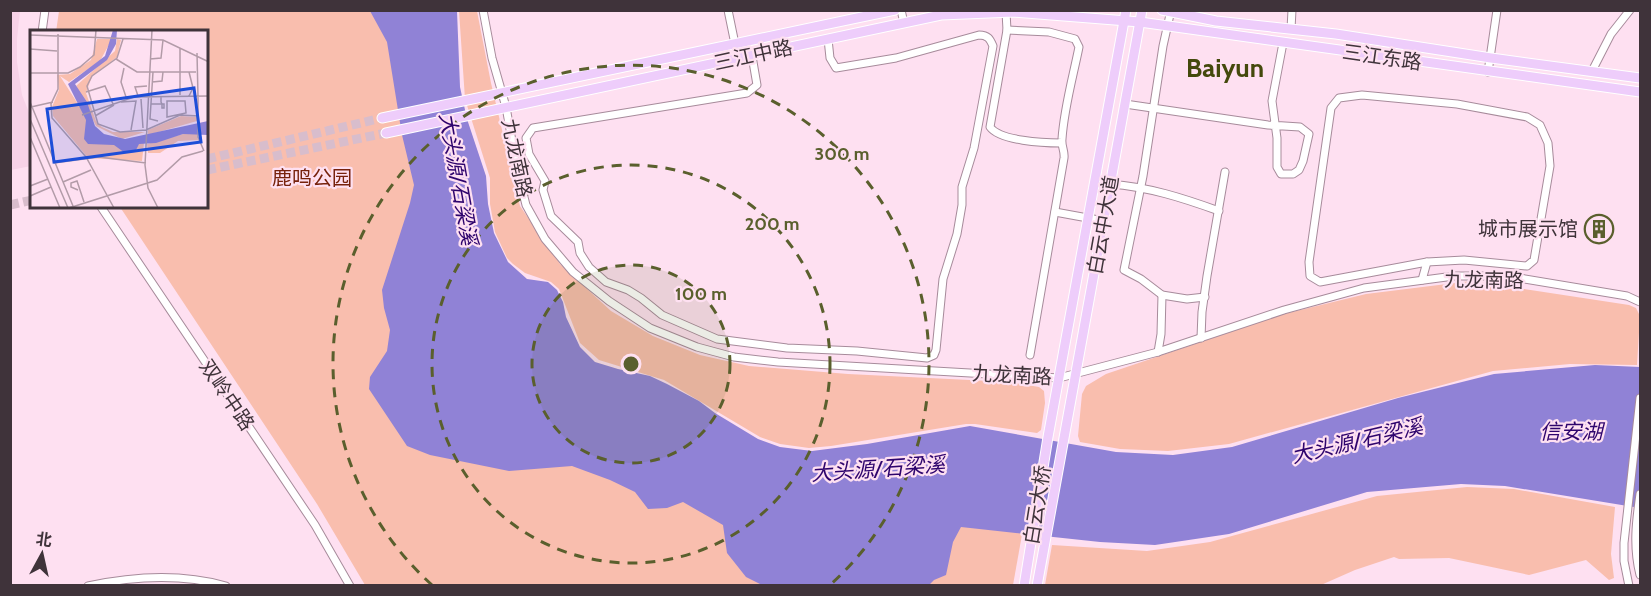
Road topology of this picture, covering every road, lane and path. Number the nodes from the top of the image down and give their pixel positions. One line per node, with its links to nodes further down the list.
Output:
1 (45, 10): 18 (street)
2 (483, 10): 28 (street, 九龙南路)
3 (728, 10): 22 (street)
4 (895, 10): 22 (main road, 三江中路)
5 (901, 10): 15 (street)
6 (1126, 10): 13 (main road, 白云中大道)
7 (1142, 10): 14 (main road, 白云中大道)
8 (1292, 10): 17 (street)
9 (1497, 10): 24 (street)
10 (1630, 10): 25 (street)
11 (1168, 11): 16 (street); 17 (main road, 三江东路)
12 (1006, 12): 13 (main road, 三江中路); 15 (main road, 三江中路); 19 (street)
13 (1124, 21): 14 (main road, 三江东路); 43 (main road, 白云中大道)
14 (1140, 22): 16 (main road, 三江东路); 30 (main road, 白云中大道)
15 (904, 23): 20 (main road, 三江中路)
16 (1168, 26): 21 (main road, 三江东路); 32 (street)
17 (1291, 29): 24 (main road, 三江东路)
18 (42, 30)
19 (1007, 30): 36 (street); 36 (street)
20 (828, 39): 23 (main road, 三江中路); 51 (street)
21 (1283, 43): 26 (main road, 三江东路); 34 (street)
22 (735, 44): 28 (main road, 三江中路)
23 (752, 56): 31 (main road, 三江中路); 51 (street)
24 (1491, 58): 25 (main road, 三江东路); 26 (street)
25 (1592, 71): 27 (main road, 三江东路)
26 (1488, 72): 29 (main road, 三江东路)
27 (1641, 78)
28 (502, 93): 31 (street, 九龙南路); 33 (main road, 三江中路)
29 (1641, 93)
30 (1125, 104): 32 (street); 38 (main road, 白云中大道)
31 (506, 107): 35 (main road, 三江中路); 54 (street, 九龙南路)
32 (1154, 108): 34 (street); 39 (street)
33 (382, 118)
34 (1275, 126): 34 (street)
35 (386, 133)
36 (1061, 143): 42 (street)
37 (1225, 172): 41 (street)
38 (1110, 184): 39 (street); 44 (main road, 白云中大道)
39 (1141, 187): 41 (street); 47 (street)
40 (102, 208): 65 (street, 双岭中路)
41 (1219, 211): 48 (street)
42 (1055, 212): 43 (street); 53 (street)
43 (1088, 218): 44 (street); 56 (main road, 白云中大道)
44 (1104, 221): 55 (main road, 白云中大道)
45 (1427, 262): 45 (street); 46 (street)
46 (1422, 280): 49 (street, 九龙南路); 50 (street, 九龙南路)
47 (1162, 295): 48 (street); 52 (street)
48 (1205, 297): 50 (street)
49 (1641, 302)
50 (1201, 338): 52 (street, 九龙南路)
51 (857, 351): 54 (street)
52 (1158, 352): 55 (street, 九龙南路)
53 (1030, 355)
54 (856, 365): 56 (street, 九龙南路)
55 (1075, 374): 56 (street, 九龙南路); 59 (main road, 白云中大道)
56 (1059, 378): 58 (main road, 白云中大道)
57 (1641, 398): 67 (street)
58 (1048, 437): 66 (main road, 白云大桥)
59 (1063, 440): 62 (main road, 白云大桥)
60 (1641, 494): 61 (street)
61 (1640, 573)
62 (1038, 580)
63 (88, 585): 64 (street)
64 (226, 585)
65 (350, 585)
66 (1024, 585)
67 (1628, 585)

